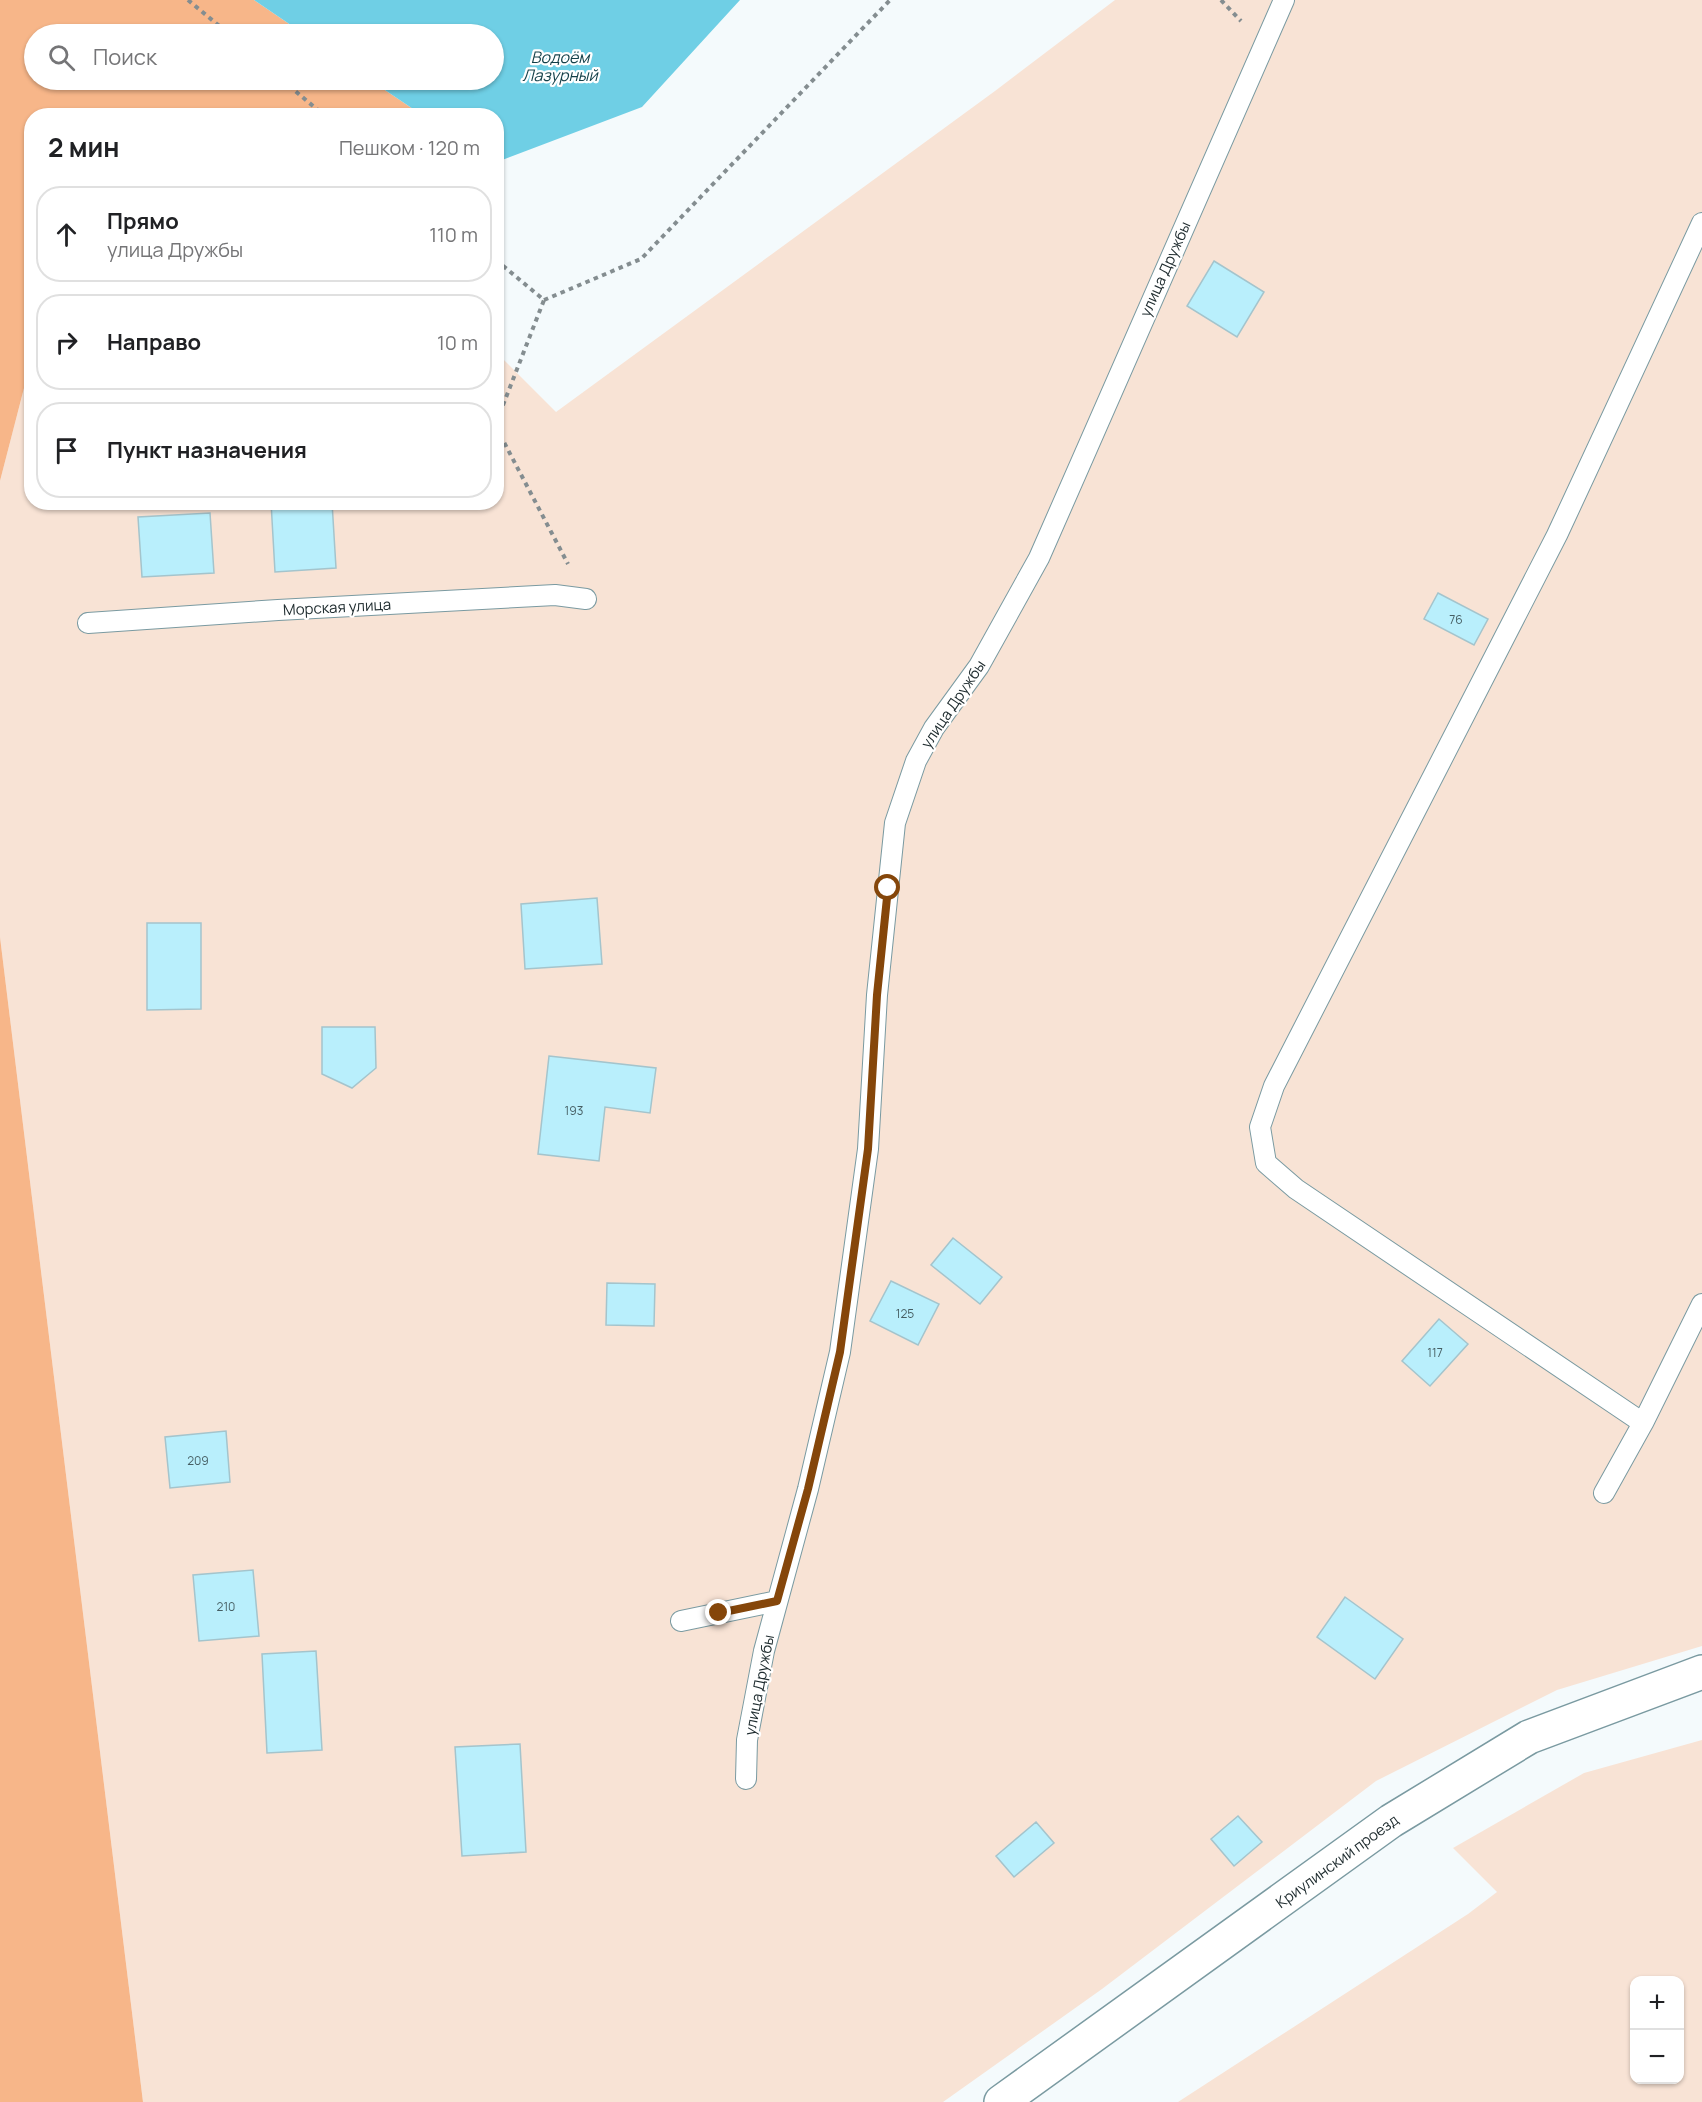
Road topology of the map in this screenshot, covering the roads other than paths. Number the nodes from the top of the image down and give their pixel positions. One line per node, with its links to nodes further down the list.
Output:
1 (1284, 0): 8 (lane, улица Дружбы)
2 (1702, 223): 6 (lane)
3 (586, 599): 4 (lane, Морская улица)
4 (88, 624)
5 (1702, 1304): 6 (lane)
6 (1643, 1423): 7 (lane)
7 (1604, 1493)
8 (777, 1601): 9 (lane); 11 (lane, улица Дружбы)
9 (681, 1621)
10 (1702, 1672): 12 (street, Криулинский проезд)
11 (746, 1779)
12 (1001, 2102)

